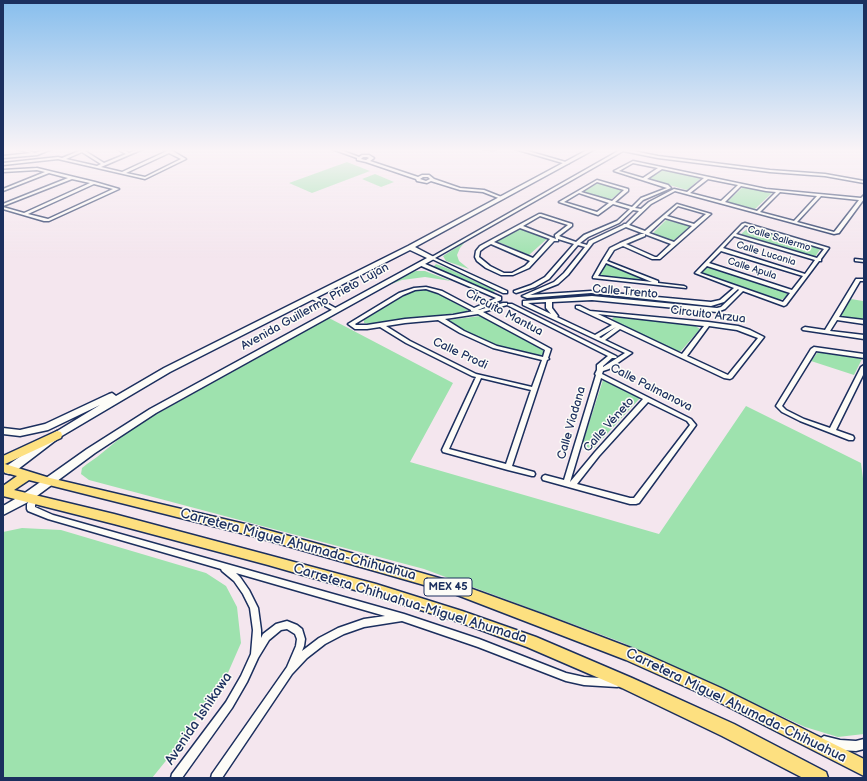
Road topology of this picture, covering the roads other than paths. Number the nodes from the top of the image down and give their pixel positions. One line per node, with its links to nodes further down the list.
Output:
1 (15, 185): 14 (street)
2 (54, 185): 25 (street)
3 (88, 185): 29 (street)
4 (103, 185): 29 (street)
5 (443, 185): 22 (street)
6 (526, 185): 22 (street, Avenida Guillermo Prieto Lujan)
7 (561, 185): 46 (street, Avenida Guillermo Prieto Lujan)
8 (590, 185): 16 (street)
9 (612, 185): 24 (street)
10 (665, 185): 15 (street)
11 (697, 185): 17 (street)
12 (740, 185): 23 (street)
13 (742, 185): 18 (street)
14 (3, 190)
15 (663, 191): 19 (street); 26 (street)
16 (578, 192): 24 (street); 24 (street)
17 (688, 192): 19 (street); 23 (street)
18 (778, 192): 20 (street); 28 (street)
19 (669, 194): 27 (street)
20 (820, 195): 21 (street); 31 (street)
21 (863, 198): 31 (street)
22 (500, 199): 43 (street, Avenida Guillermo Prieto Lujan)
23 (723, 202): 28 (street)
24 (613, 203): 26 (street)
25 (3, 207): 29 (street)
26 (632, 208): 27 (street); 32 (street)
27 (642, 212): 34 (street)
28 (758, 212): 31 (street)
29 (24, 214)
30 (664, 217): 35 (street); 35 (street); 36 (street)
31 (795, 222)
32 (617, 223): 34 (street); 40 (street)
33 (520, 226): 38 (street); 38 (street); 39 (street)
34 (626, 226): 36 (street); 44 (street)
35 (695, 226): 42 (street)
36 (644, 234): 41 (street); 42 (street)
37 (734, 235): 45 (street); 48 (street, Calle Sallermo); 48 (street)
38 (555, 237): 40 (street); 47 (street)
39 (492, 242): 47 (street); 47 (street)
40 (576, 244): 44 (street); 61 (street)
41 (622, 244): 42 (street); 50 (street)
42 (674, 244)
43 (410, 247): 46 (street); 64 (street, Avenida Guillermo Prieto Lujan)
44 (586, 247): 56 (street)
45 (720, 249): 53 (street); 54 (street, Calle Lucania)
46 (432, 258): 52 (street, Avenida Guillermo Prieto Lujan); 60 (street)
47 (533, 260)
48 (819, 260): 54 (street)
49 (857, 260): 51 (street)
50 (604, 261): 57 (street); 57 (street)
51 (864, 261)
52 (421, 264): 65 (street); 70 (street, Avenida Guillermo Prieto Lujan)
53 (706, 264): 59 (street); 62 (street, Calle Apula)
54 (806, 276): 62 (street)
55 (864, 280): 74 (street)
56 (556, 283): 63 (street); 66 (street)
57 (661, 285): 58 (street)
58 (684, 287)
59 (738, 289): 62 (street); 63 (street, Calle Trento); 67 (street, Calle Trento)
60 (505, 292): 61 (street); 65 (street)
61 (516, 292): 66 (street)
62 (793, 292)
63 (570, 293): 66 (street, Calle Trento)
64 (312, 297): 70 (street); 93 (street, Avenida Guillermo Prieto Lujan)
65 (499, 299): 68 (street); 71 (street)
66 (525, 300): 67 (street, Calle Trento); 68 (street); 75 (street)
67 (549, 301): 75 (street)
68 (507, 305): 71 (street); 84 (street)
69 (578, 307): 72 (street, Circuito Arzua)
70 (336, 310): 104 (street, Avenida Guillermo Prieto Lujan)
71 (475, 311): 73 (street); 78 (street, Circuito Mantua); 87 (street, Circuito Mantua)
72 (590, 312): 77 (street, Circuito Arzua); 79 (street, Circuito Arzua)
73 (439, 318): 78 (street); 87 (street)
74 (835, 318): 76 (street); 81 (street)
75 (559, 319): 83 (street)
76 (864, 322)
77 (708, 324): 86 (street); 86 (street, Circuito Arzua)
78 (381, 325): 91 (street, Calle Prodi)
79 (617, 326): 83 (street); 86 (street, Circuito Arzua)
80 (805, 329): 81 (street)
81 (827, 332): 82 (street)
82 (864, 337)
83 (600, 338): 88 (street)
84 (611, 356): 88 (street); 90 (street, Calle Viadana)
85 (864, 356): 96 (street)
86 (683, 357)
87 (546, 359): 92 (street)
88 (619, 360): 90 (street)
89 (864, 367): 96 (street)
90 (599, 372): 94 (street, Calle Palmanova); 105 (street, Calle Viadana)
91 (479, 377): 92 (street, Calle Prodi); 100 (street)
92 (535, 389): 100 (street)
93 (131, 390): 95 (street); 97 (street, Avenida Guillermo Prieto Lujan)
94 (647, 399): 105 (street, Calle Véneto); 105 (street, Calle Palmanova)
95 (3, 431)
96 (832, 431): 98 (street)
97 (57, 435): 99 (main road)
98 (851, 438)
99 (5, 468): 102 (main road, Carretera Miguel Ahumada-Chihuahua / MEX 45)
100 (508, 468): 101 (street)
101 (532, 474)
102 (27, 475): 104 (main road, Carretera Miguel Ahumada-Chihuahua / MEX 45); 106 (main road)
103 (545, 478): 105 (street)
104 (50, 482): 107 (street, Avenida Guillermo Prieto Lujan); 114 (main road, Carretera Miguel Ahumada-Chihuahua / MEX 45)
105 (569, 484)
106 (3, 492): 107 (main road, MEX 45)
107 (30, 499): 108 (street, Avenida Guillermo Prieto Lujan); 109 (street); 113 (main road, Carretera Chihuahua-Miguel Ahumada / MEX 45)
108 (3, 511)
109 (222, 566): 110 (street); 111 (street)
110 (404, 618): 112 (street); 113 (street)
111 (255, 655): 112 (street); 117 (street, Avenida Ishikawa)
112 (289, 671): 118 (street)
113 (627, 683): 119 (main road, Carretera Chihuahua-Miguel Ahumada / MEX 45)
114 (801, 736): 115 (street); 116 (main road, Carretera Miguel Ahumada-Chihuahua / MEX 45)
115 (864, 744)
116 (864, 768)
117 (176, 778)
118 (216, 778)
119 (820, 778)

